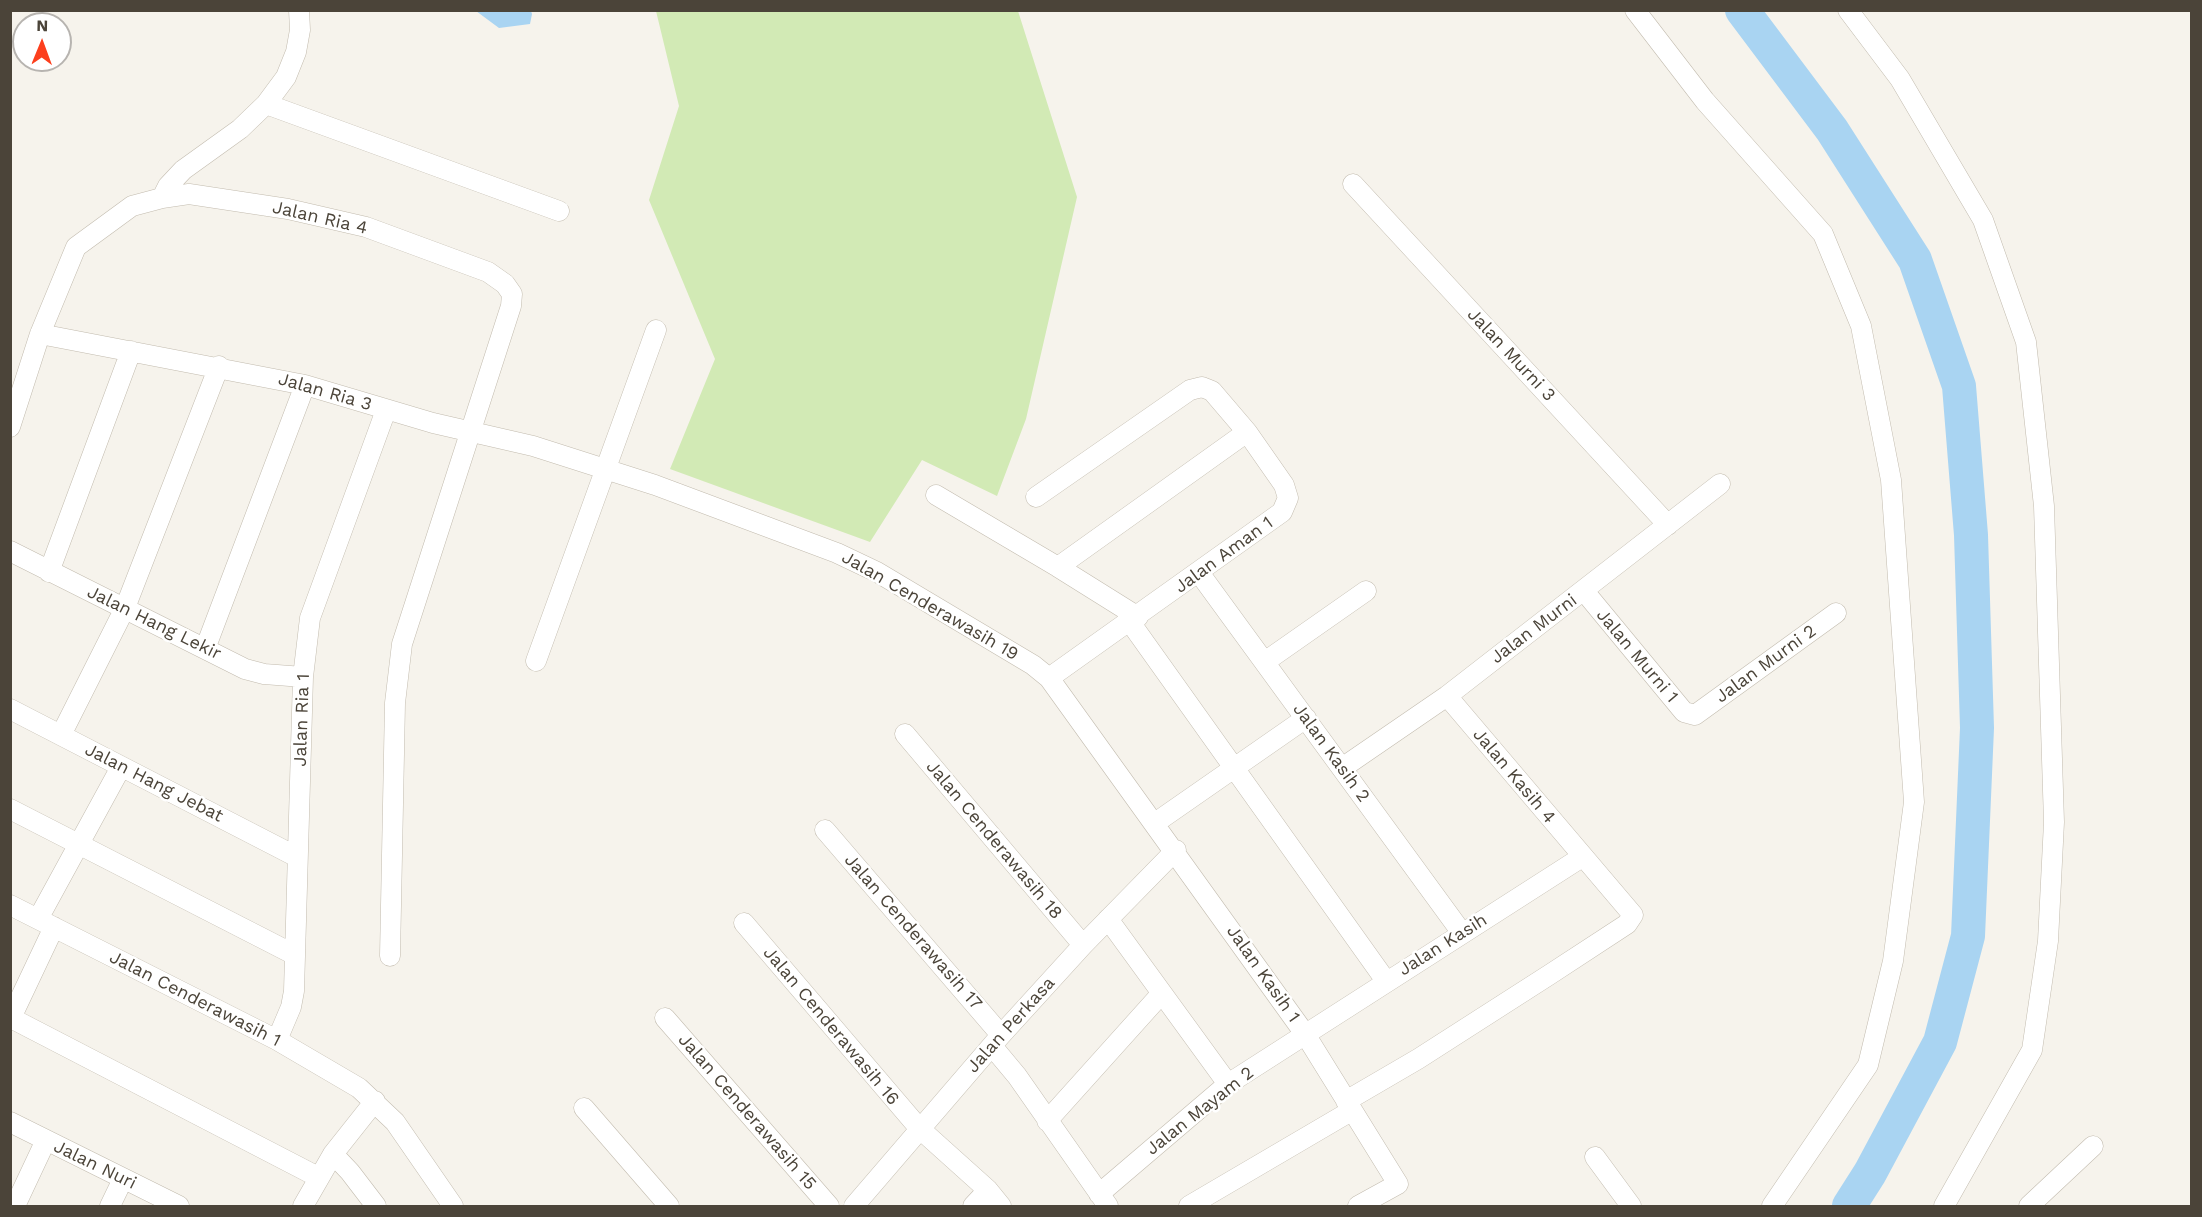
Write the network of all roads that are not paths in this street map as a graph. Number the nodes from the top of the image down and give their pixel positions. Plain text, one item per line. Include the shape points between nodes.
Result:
1 (299, 10) edge
2 (1635, 10) edge
3 (1848, 10) edge
4 (266, 104) junction
5 (1353, 184) dead end
6 (162, 198) junction
7 (559, 211) dead end
8 (656, 330) dead end
9 (40, 334) junction
10 (131, 351) junction
11 (219, 366) junction
12 (305, 385) junction
13 (386, 410) junction
14 (10, 427) edge
15 (470, 432) junction
16 (1246, 432) junction
17 (605, 469) junction
18 (1720, 484) dead end
19 (936, 495) dead end
20 (1036, 497) dead end
21 (1668, 525) junction
22 (10, 551) edge
23 (1058, 567) junction
24 (49, 572) junction
25 (1200, 574) junction
26 (1366, 591) dead end
27 (1584, 591) junction
28 (125, 608) junction
29 (1836, 614) dead end
30 (1134, 619) junction
31 (205, 649) junction
32 (536, 661) dead end
33 (1266, 661) junction
34 (303, 677) junction
35 (1049, 678) junction
36 (1447, 696) junction
37 (10, 709) edge
38 (1695, 715) joint
39 (1306, 718) junction
40 (905, 734) dead end
41 (61, 735) junction
42 (121, 767) junction
43 (1235, 767) junction
44 (1342, 768) junction
45 (10, 809) edge
46 (1155, 823) junction
47 (825, 830) dead end
48 (79, 845) junction
49 (1176, 850) junction
50 (297, 857) junction
51 (1582, 857) junction
52 (10, 905) edge
53 (1108, 919) junction
54 (46, 923) junction
55 (744, 923) dead end
56 (1462, 933) junction
57 (1083, 945) junction
58 (295, 955) junction
59 (390, 956) dead end
60 (1386, 981) junction
61 (1162, 993) junction
62 (665, 1018) dead end
63 (11, 1019) edge
64 (1305, 1034) junction
65 (277, 1040) junction
66 (997, 1040) junction
67 (1228, 1084) junction
68 (375, 1101) junction
69 (1349, 1106) junction
70 (584, 1108) dead end
71 (1047, 1121) junction
72 (10, 1122) edge
73 (919, 1128) junction
74 (46, 1140) junction
75 (2093, 1146) dead end
76 (333, 1154) junction
77 (1595, 1158) dead end
78 (318, 1177) junction
79 (123, 1179) junction
80 (987, 1190) junction
81 (1104, 1200) edge
82 (15, 1206) edge
83 (110, 1206) edge
84 (179, 1206) edge
85 (303, 1206) edge
86 (376, 1206) edge
87 (453, 1206) edge
88 (669, 1206) edge
89 (829, 1206) edge
90 (854, 1206) edge
91 (973, 1206) edge
92 (1001, 1206) edge
93 (1189, 1206) edge
94 (1358, 1206) edge
95 (1631, 1206) edge
96 (1772, 1206) edge
97 (1944, 1206) edge
98 (2029, 1206) edge

1 - 4 street via 296,52 286,77
2 - 96 street via 1705,101 1822,234 1861,326 1891,480 1914,802 1893,961 1868,1065
3 - 97 street via 1900,79 1983,220 2026,342 2044,506 2054,822 2048,941 2032,1050
4 - 6 street via 240,129 183,170
4 - 7 street
5 - 21 street, Jalan Murni 3
6 - 9 street, Jalan Ria 4 via 132,206 76,247
6 - 15 street, Jalan Ria 4 via 189,194 288,209 366,227 488,272 505,284 512,294 511,306
8 - 17 street
9 - 10 street, Jalan Ria 3
9 - 14 street, Jalan Ria 4
10 - 11 street, Jalan Ria 3
10 - 24 street
11 - 12 street, Jalan Ria 3
11 - 28 street
12 - 13 street, Jalan Ria 3
12 - 31 street
13 - 15 street, Jalan Ria 3
13 - 34 street, Jalan Ria 1 via 310,618
15 - 17 street, Jalan Ria 3 via 533,446
15 - 59 street, Jalan Ria 4 via 407,622 398,667
16 - 20 street, Jalan Aman 1 via 1212,391 1202,387 1190,390
16 - 23 street
16 - 25 street, Jalan Aman 1 via 1284,485 1288,498 1282,512
17 - 32 street
17 - 35 street, Jalan Cenderawasih 19 via 837,553 877,572
18 - 21 street, Jalan Murni
19 - 23 street
21 - 27 street, Jalan Murni
22 - 24 street, Jalan Hang Lekir
23 - 30 street
24 - 28 street, Jalan Hang Lekir
25 - 30 street, Jalan Aman 1
25 - 33 street, Jalan Kasih 2
26 - 33 street
27 - 36 street, Jalan Murni
27 - 38 street, Jalan Murni 1 via 1684,712
28 - 31 street, Jalan Hang Lekir
28 - 41 street
29 - 38 street, Jalan Murni 2
30 - 35 street, Jalan Aman 1
30 - 43 street
31 - 34 street, Jalan Hang Lekir via 245,669
33 - 39 street, Jalan Kasih 2
34 - 50 street, Jalan Ria 1
35 - 46 street, Jalan Cenderawasih 19
36 - 44 street, Jalan Murni
36 - 51 street, Jalan Kasih 4
37 - 41 street, Jalan Hang Jebat
39 - 43 street
39 - 44 street, Jalan Kasih 2
40 - 57 street, Jalan Cenderawasih 18
41 - 42 street, Jalan Hang Jebat
42 - 48 street
42 - 50 street, Jalan Hang Jebat
43 - 46 street
43 - 60 street
44 - 56 street, Jalan Kasih 2
45 - 48 street
46 - 49 street, Jalan Cenderawasih 19
47 - 66 street, Jalan Cenderawasih 17
48 - 54 street
48 - 58 street
49 - 53 street, Jalan Perkasa
49 - 64 street, Jalan Kasih 1
50 - 58 street, Jalan Ria 1
51 - 56 street, Jalan Kasih
51 - 69 street, Jalan Kasih 4 via 1633,915 1627,924
52 - 54 street, Jalan Cenderawasih 1
53 - 57 street, Jalan Perkasa
53 - 61 street
54 - 63 street
54 - 65 street, Jalan Cenderawasih 1
55 - 73 street, Jalan Cenderawasih 16
56 - 60 street, Jalan Kasih
57 - 66 street, Jalan Perkasa
58 - 65 street, Jalan Ria 1 via 291,1007
60 - 64 street, Jalan Kasih
61 - 67 street
61 - 71 street
62 - 89 street, Jalan Cenderawasih 15
63 - 78 street
64 - 67 street, Jalan Mayam 2
64 - 69 street, Jalan Kasih 1
65 - 68 street, Jalan Cenderawasih 1 via 336,1072
66 - 71 street, Jalan Cenderawasih 17
66 - 73 street, Jalan Perkasa
67 - 81 street, Jalan Mayam 2
68 - 76 street
68 - 87 street, Jalan Cenderawasih 1 via 395,1122
69 - 93 street
69 - 94 street, Jalan Kasih 1 via 1398,1184
70 - 88 street
71 - 81 street, Jalan Cenderawasih 17
72 - 74 street, Jalan Nuri
73 - 80 street, Jalan Cenderawasih 16
73 - 90 street, Jalan Perkasa
74 - 79 street, Jalan Nuri
74 - 82 street
75 - 98 street
76 - 78 street
76 - 86 street
77 - 95 street
78 - 85 street
79 - 83 street
79 - 84 street, Jalan Nuri
80 - 91 street
80 - 92 street, Jalan Cenderawasih 16

